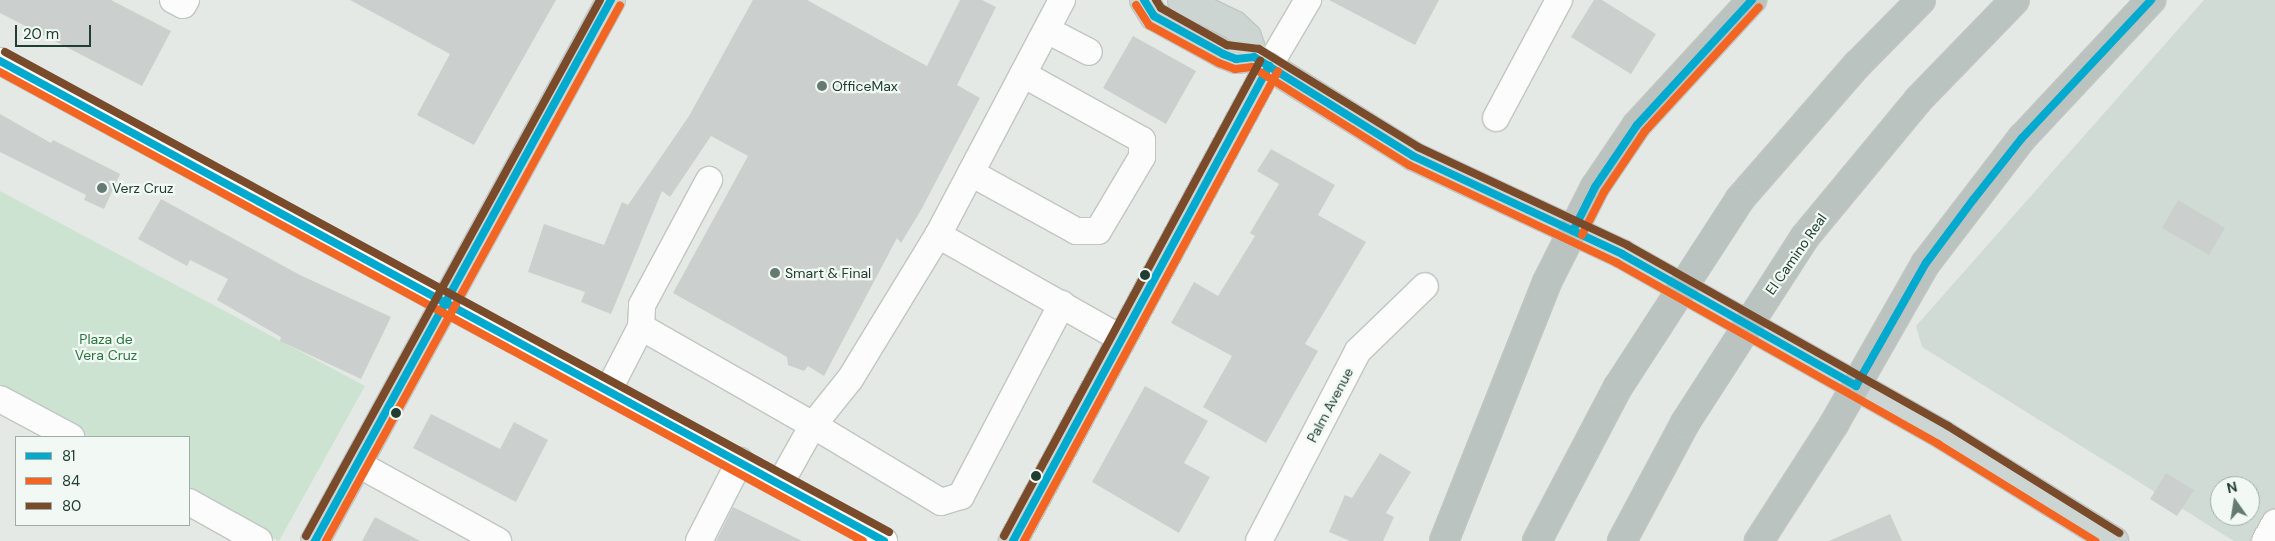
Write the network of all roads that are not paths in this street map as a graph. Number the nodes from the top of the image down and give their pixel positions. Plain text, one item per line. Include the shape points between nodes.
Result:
1 (173, 0) edge
2 (186, 0) edge
3 (611, 0) edge
4 (1062, 0) edge
5 (1144, 0) edge
6 (1182, 0) edge
7 (1308, 0) edge
8 (1559, 0) edge
9 (1752, 0) edge
10 (1922, 0) edge
11 (2014, 0) edge
12 (2151, 0) edge
13 (1047, 30) junction
14 (1089, 52) dead end
15 (0, 61) edge
16 (1262, 62) junction
17 (1023, 74) junction
18 (1496, 118) dead end
19 (970, 174) junction
20 (710, 180) dead end
21 (1573, 231) junction
22 (938, 235) junction
23 (1425, 286) dead end
24 (443, 302) junction
25 (1062, 304) junction
26 (641, 327) junction
27 (1120, 338) junction
28 (1856, 386) junction
29 (608, 389) junction
30 (0, 398) edge
31 (813, 425) junction
32 (68, 436) edge
33 (740, 461) junction
34 (358, 464) junction
35 (781, 482) junction
36 (190, 503) edge
37 (2275, 523) edge
38 (259, 541) edge
39 (315, 541) edge
40 (498, 541) edge
41 (699, 541) edge
42 (884, 541) edge
43 (1013, 541) edge
44 (1259, 541) edge
45 (1444, 541) edge
46 (1537, 541) edge
47 (1622, 541) edge
48 (1759, 541) edge
49 (2114, 541) edge
50 (2265, 541) edge

1 - 2 street via 184,5
3 - 24 main road
4 - 13 street
5 - 16 main road via 1154,16 1223,54
6 - 16 main road via 1234,25 1247,37
7 - 16 street
8 - 18 street
9 - 21 highway via 1637,126 1595,187
10 - 46 highway, bridge via 1858,65 1740,199 1618,387
11 - 47 highway, El Camino Real, bridge via 1918,100 1804,238 1685,423
12 - 28 highway via 2022,138 1973,200 1926,263
13 - 14 street
13 - 17 street
15 - 24 street
16 - 21 main road via 1413,156
16 - 27 main road
17 - 19 street
17 - 19 street via 1142,140 1142,157 1098,231 1076,231
19 - 22 street
20 - 26 street via 642,305
21 - 28 main road
21 - 45 highway via 1525,333
22 - 25 street
22 - 31 street via 850,379
23 - 44 street, Palm Avenue via 1358,351
24 - 29 street
24 - 34 main road
25 - 27 street
25 - 31 street via 961,496 942,502
26 - 29 street
26 - 31 street
27 - 43 main road
28 - 48 highway
28 - 49 main road via 2014,476
29 - 33 street
30 - 32 street
31 - 35 street
33 - 35 street
33 - 41 street
34 - 39 main road
34 - 40 street
35 - 42 street
36 - 38 street
37 - 50 street

